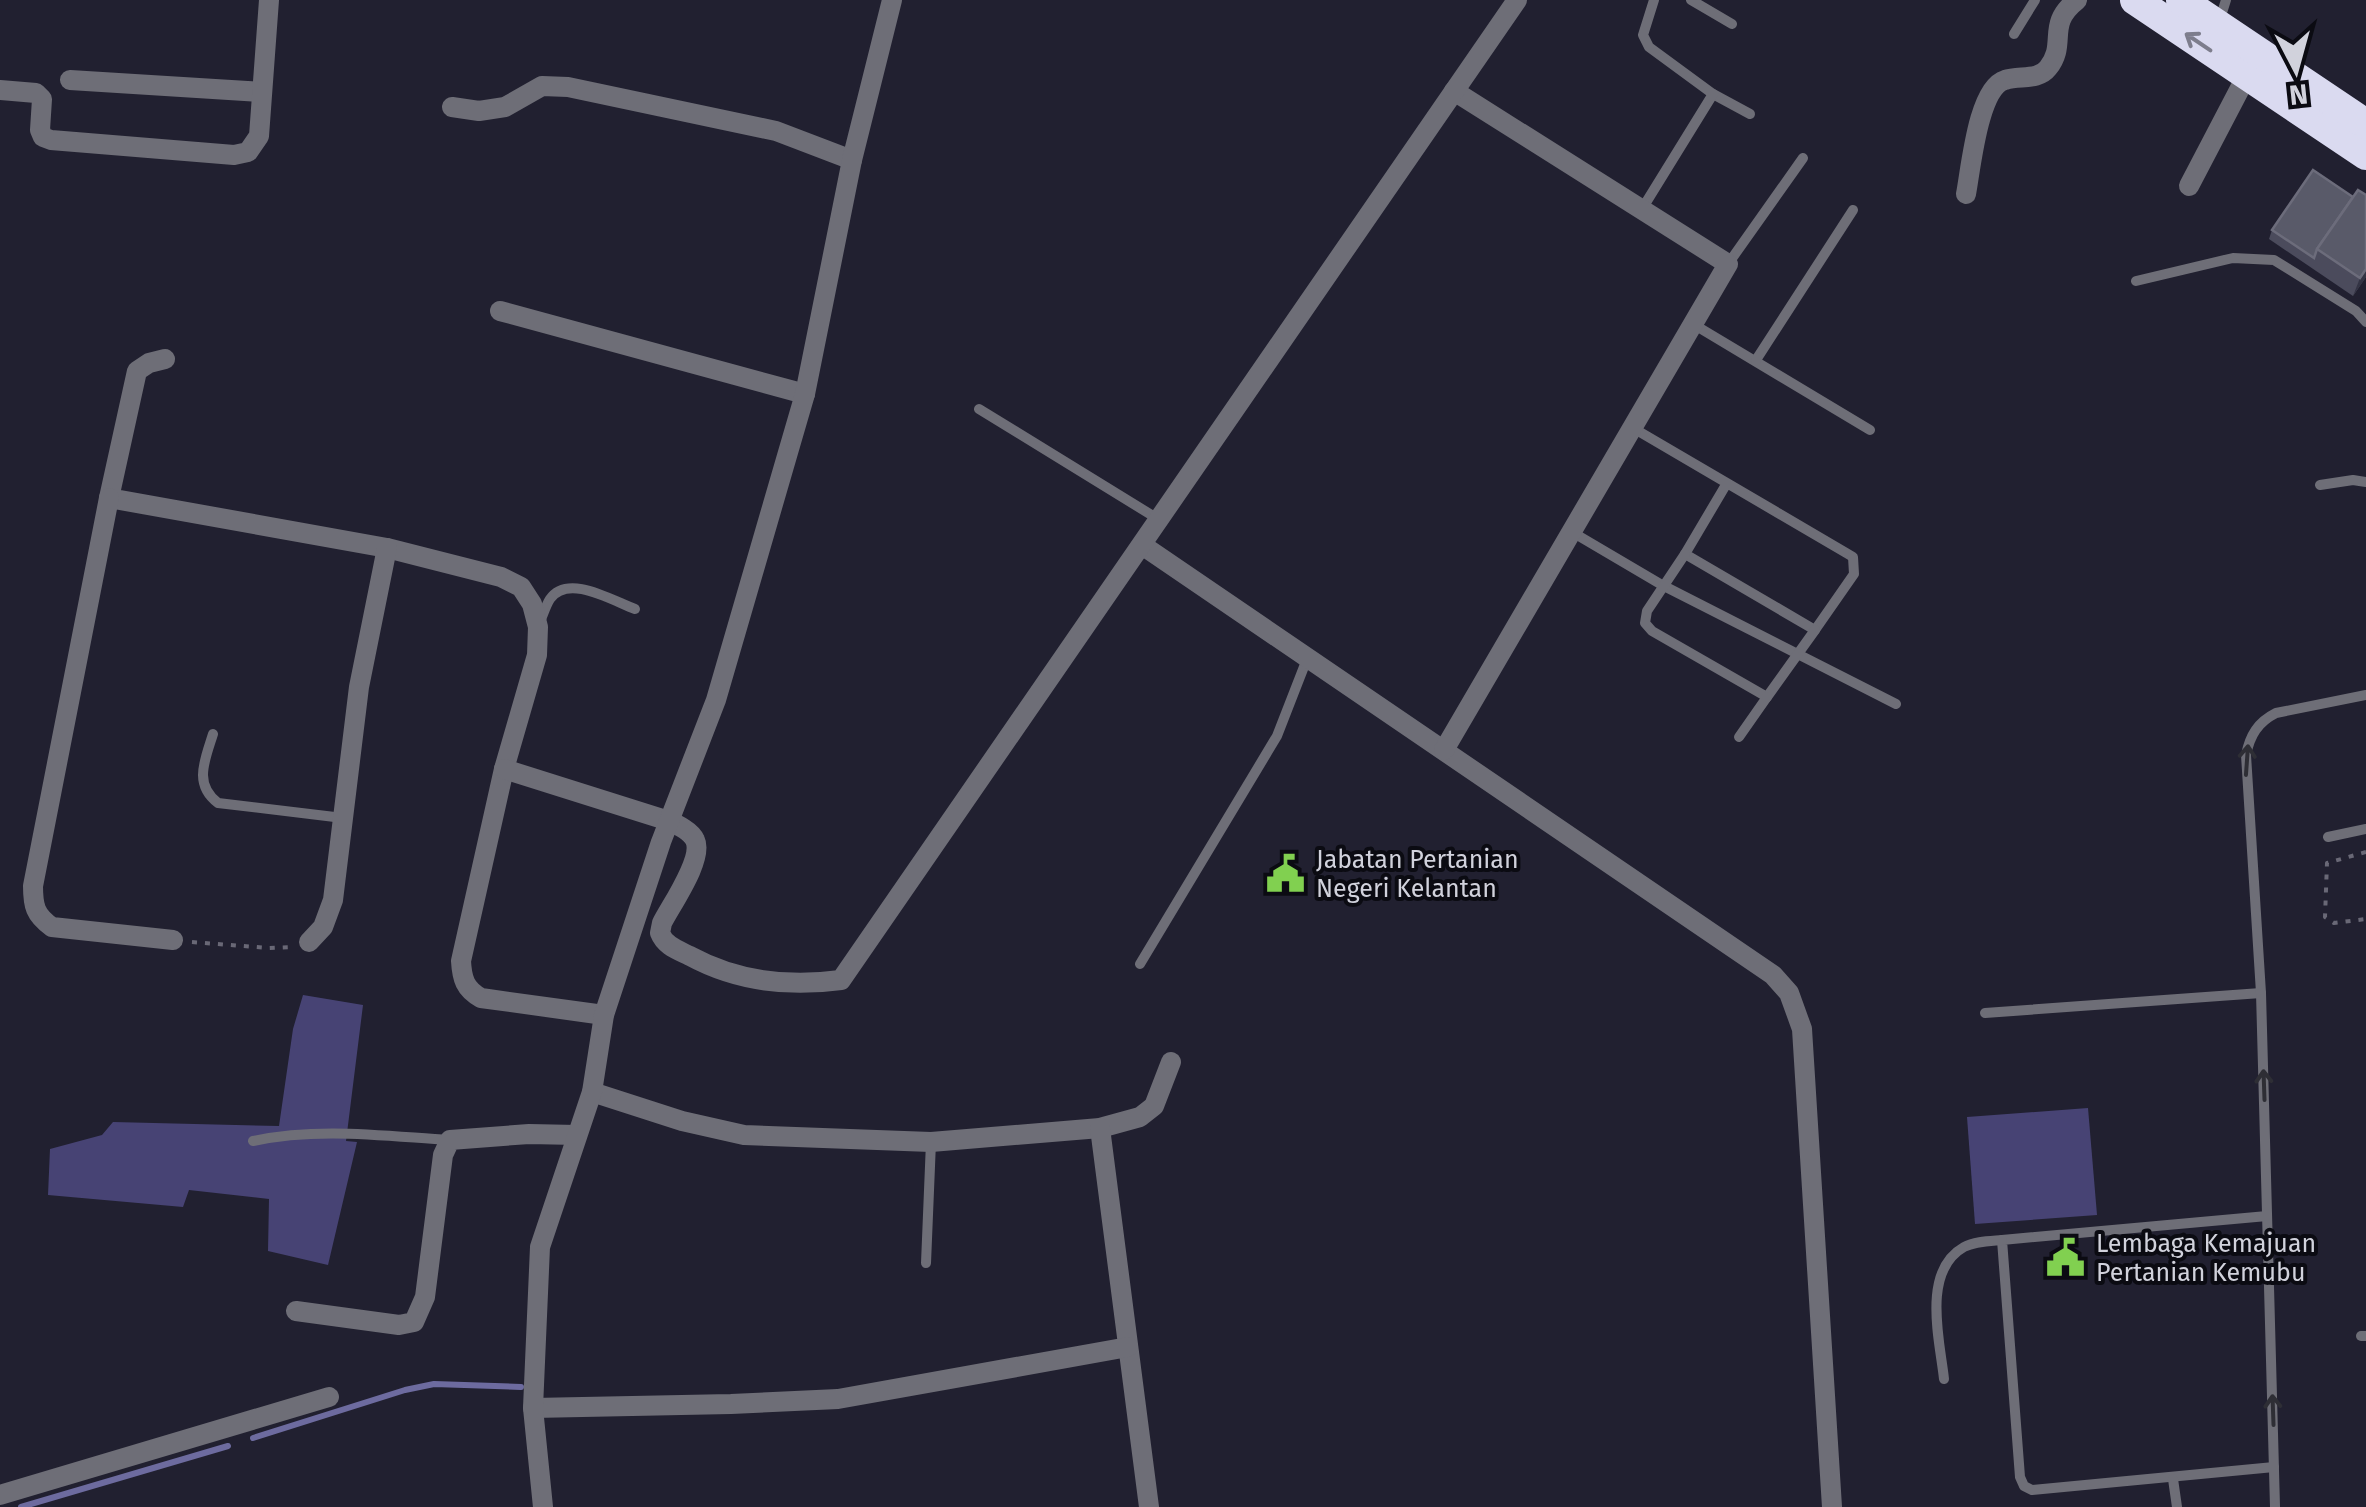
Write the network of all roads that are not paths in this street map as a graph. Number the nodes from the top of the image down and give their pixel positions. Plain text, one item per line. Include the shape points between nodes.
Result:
1 (270, 0) edge
2 (892, 0) edge
3 (1517, 0) edge
4 (1654, 0) edge
5 (1691, 0) edge
6 (2035, 0) edge
7 (2077, 0) edge
8 (2135, 0) edge
9 (2181, 0) edge
10 (2222, 12) edge
11 (1732, 24) dead end
12 (2014, 34) dead end
13 (2246, 75) junction
14 (70, 80) dead end
15 (0, 90) edge
16 (1454, 91) junction
17 (262, 92) junction
18 (1713, 94) junction
19 (452, 107) dead end
20 (1750, 114) dead end
21 (2366, 124) edge
22 (2366, 155) edge
23 (1802, 158) dead end
24 (852, 160) junction
25 (2189, 186) dead end
26 (1966, 194) dead end
27 (1642, 209) junction
28 (1853, 210) dead end
29 (1728, 264) junction
30 (2136, 282) dead end
31 (2366, 298) edge
32 (500, 310) dead end
33 (2356, 312) junction
34 (2366, 322) edge
35 (1693, 324) junction
36 (165, 359) dead end
37 (1756, 360) junction
38 (805, 394) junction
39 (979, 409) dead end
40 (1632, 428) junction
41 (1870, 430) dead end
42 (2366, 482) edge
43 (1726, 483) junction
44 (2320, 484) dead end
45 (109, 498) junction
46 (1159, 520) junction
47 (1572, 532) junction
48 (1142, 544) junction
49 (386, 548) junction
50 (1685, 554) junction
51 (1662, 585) junction
52 (635, 609) dead end
53 (538, 627) junction
54 (1815, 630) junction
55 (1799, 655) junction
56 (1308, 658) junction
57 (2366, 695) edge
58 (1767, 698) junction
59 (1896, 704) dead end
60 (213, 734) dead end
61 (1739, 737) dead end
62 (1444, 750) junction
63 (504, 769) junction
64 (343, 818) junction
65 (670, 821) junction
66 (2366, 829) edge
67 (2328, 837) dead end
68 (173, 940) road end
69 (309, 942) road end
70 (1140, 964) dead end
71 (2261, 993) junction
72 (1986, 1013) dead end
73 (604, 1015) junction
74 (1171, 1062) dead end
75 (592, 1092) junction
76 (1100, 1128) junction
77 (577, 1135) junction
78 (450, 1140) junction
79 (253, 1141) dead end
80 (931, 1142) junction
81 (2267, 1216) junction
82 (2002, 1240) junction
83 (926, 1263) dead end
84 (296, 1311) dead end
85 (1128, 1347) junction
86 (1944, 1379) dead end
87 (329, 1397) dead end
88 (532, 1408) junction
89 (2274, 1467) junction
90 (2173, 1479) junction
91 (0, 1495) edge
92 (543, 1507) edge
93 (1148, 1507) edge
94 (1832, 1507) edge
95 (2177, 1507) edge
96 (2275, 1507) edge

1 - 17 street
2 - 24 street
3 - 16 street
4 - 18 lane via 1643,35 1649,46
5 - 11 lane
6 - 12 lane
7 - 26 street via 2056,29 2057,52 2046,71 2000,81 1989,92
13 -> 8 highway
9 - 10 highway
10 - 21 highway
13 - 22 highway
13 - 25 street
14 - 17 street
15 - 17 street via 42,98 40,130 51,140 234,155 255,145
16 - 27 street
16 - 46 street
18 - 20 lane
18 - 27 lane
19 - 24 street via 505,107 542,86 568,87 776,131
23 - 29 lane
24 - 38 street
27 - 29 street
28 - 37 lane
29 - 35 street
30 - 33 lane via 2233,258 2274,260
31 - 33 lane
32 - 38 street
33 - 34 lane
35 - 37 lane
35 - 40 street
36 - 45 street via 137,371
37 - 41 lane
38 - 65 street via 716,700
39 - 46 lane
40 - 43 lane
40 - 47 street
42 - 44 lane
43 - 50 lane
43 - 54 lane via 1853,558 1854,574
45 - 49 street
45 - 68 street via 33,903 52,927
46 - 48 street
47 - 51 lane
47 - 62 street
48 - 56 street
48 - 65 street via 841,980 739,978 663,940 662,923 697,852 693,835
49 - 53 street via 502,576 522,587
49 - 64 street
50 - 51 lane
50 - 54 lane
51 - 55 lane
51 - 58 lane via 1647,611 1648,628
52 - 53 lane via 560,590
53 - 63 street via 537,655
54 - 55 lane
55 - 58 lane
55 - 59 lane
56 - 62 street
56 - 70 lane via 1276,736
71 -> 57 lane via 2248,742 2276,713
58 - 61 lane
60 - 64 lane via 202,782 218,803
62 - 94 street via 1773,974 1789,993 1802,1029
63 - 65 street
63 - 73 street via 461,961 468,991
64 - 69 street via 332,900
65 - 73 street
66 - 67 lane
71 - 72 lane
81 -> 71 lane
73 - 75 street
74 - 76 street via 1147,1113
75 - 77 street
75 - 80 street via 744,1136
76 - 80 street
76 - 85 street
77 - 78 street
77 - 88 street via 540,1247
78 - 79 lane via 346,1133
78 - 84 street via 425,1298 414,1322
80 - 83 lane
81 - 82 lane
89 -> 81 lane
82 - 86 lane via 1963,1247 1946,1264 1937,1314
82 - 90 lane via 2024,1486
85 - 88 street via 838,1399
85 - 93 street
87 - 91 street
88 - 92 street
89 - 90 lane
89 - 96 lane
90 - 95 lane

